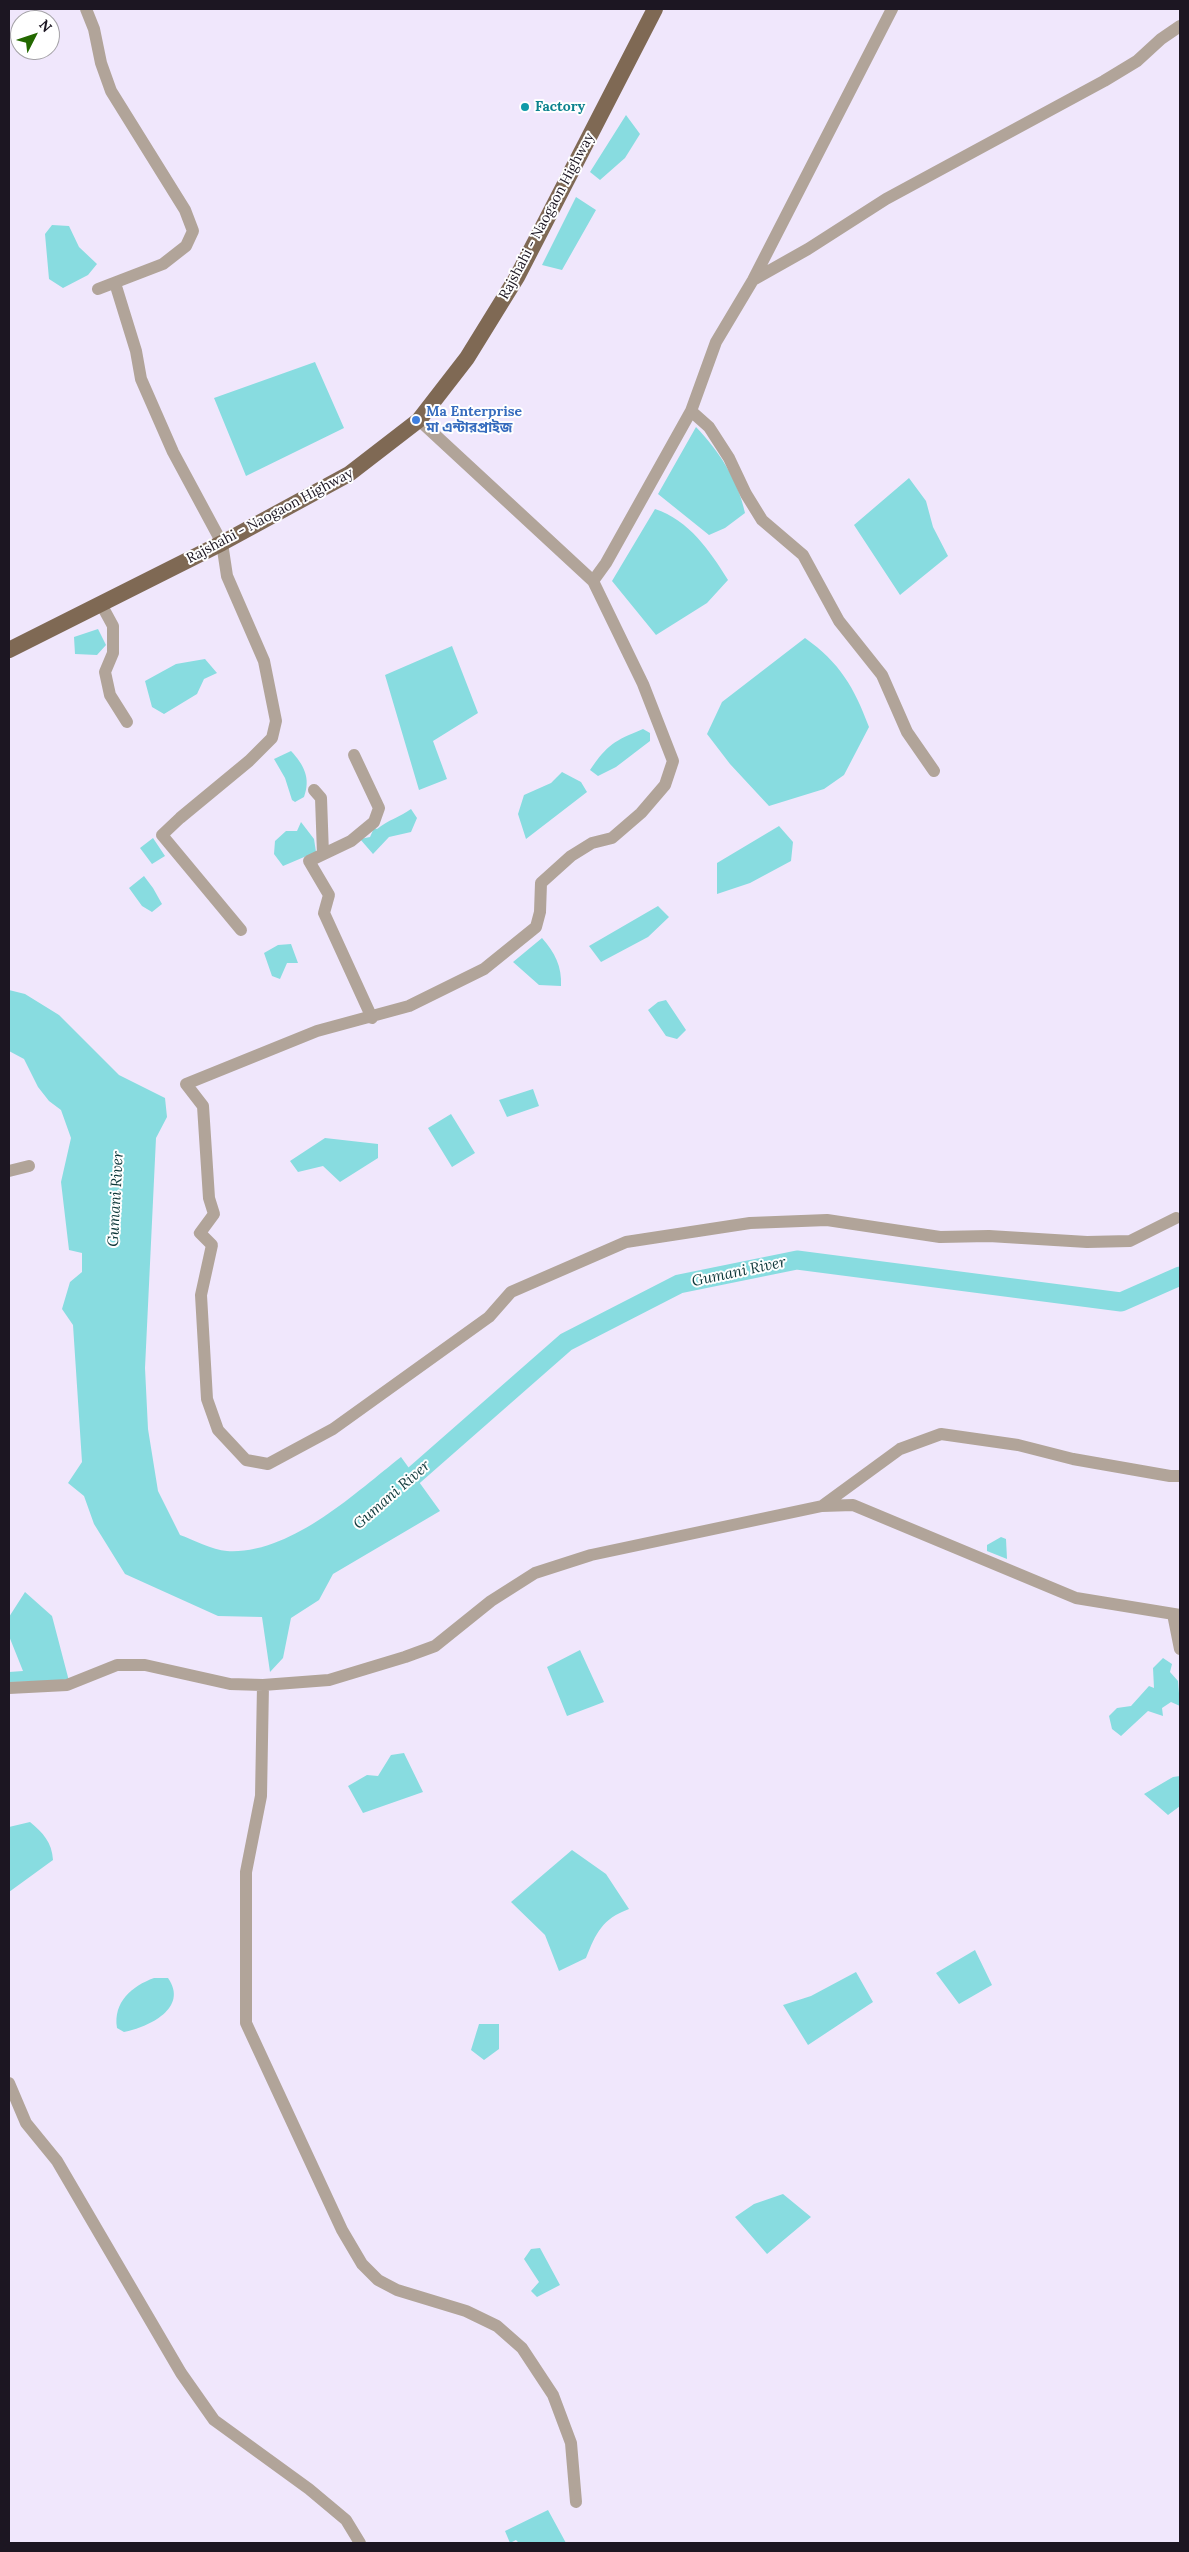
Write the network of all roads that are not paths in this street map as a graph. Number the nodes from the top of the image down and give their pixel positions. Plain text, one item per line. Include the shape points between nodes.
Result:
1 (86, 9) edge
2 (655, 9) edge
3 (892, 9) edge
4 (1180, 26) edge
5 (754, 280) junction
6 (115, 283) junction
7 (98, 289) dead end
8 (691, 411) junction
9 (419, 420) junction
10 (222, 543) junction
11 (593, 581) junction
12 (101, 604) junction
13 (9, 650) edge
14 (127, 722) dead end
15 (354, 755) dead end
16 (934, 771) dead end
17 (314, 790) dead end
18 (323, 854) junction
19 (241, 930) dead end
20 (372, 1018) junction
21 (29, 1166) dead end
22 (9, 1171) edge
23 (1176, 1218) dead end
24 (1180, 1476) edge
25 (822, 1506) junction
26 (1176, 1614) edge
27 (1180, 1649) edge
28 (263, 1685) junction
29 (9, 1688) edge
30 (9, 2083) edge
31 (576, 2502) dead end
32 (360, 2543) edge

1 - 6 street via 112,91 180,202 193,231 186,246 163,264
2 - 9 main road, Rajshahi - Naogaon Highway via 517,277 467,358
3 - 5 street
4 - 5 street via 1136,61 1104,81 886,199 808,250
5 - 8 street via 716,342
6 - 7 street
6 - 10 street via 136,350 141,379 173,452
8 - 11 street
8 - 16 street via 709,427 762,520 803,555 839,621 882,675 907,732
9 - 10 main road, Rajshahi - Naogaon Highway via 350,474
9 - 11 street
10 - 12 main road, Rajshahi - Naogaon Highway
10 - 19 street via 227,576 264,660 276,721 272,738 162,836
11 - 20 street via 666,738 674,761 665,785 641,813 612,838 592,843 571,856 541,883 536,927 484,969 409,1006
12 - 13 main road, Rajshahi - Naogaon Highway
12 - 14 street via 113,626 113,653 105,672 110,695
15 - 18 street via 379,808 374,822 351,841
17 - 18 street via 321,798
18 - 20 street via 309,861 329,895 324,913
20 - 23 street via 317,1032 186,1084 204,1106 209,1198 214,1214 200,1233 212,1245 201,1295 206,1399 218,1430 246,1460 268,1464 333,1429 489,1317 511,1292 626,1242 750,1223 827,1220 940,1236 1130,1241
21 - 22 street
24 - 25 street via 941,1434 900,1449
25 - 26 street via 853,1505 1076,1598
25 - 28 street via 591,1556 534,1573 491,1601 435,1646 329,1680
26 - 27 street
28 - 29 street via 230,1684 145,1665 117,1665 67,1685
28 - 31 street via 261,1796 246,1872 246,2023 342,2230 362,2264 378,2280 397,2290 466,2311 498,2326 522,2348 553,2395 571,2443
30 - 32 street via 26,2123 57,2161 180,2373 214,2420 317,2495 346,2520

